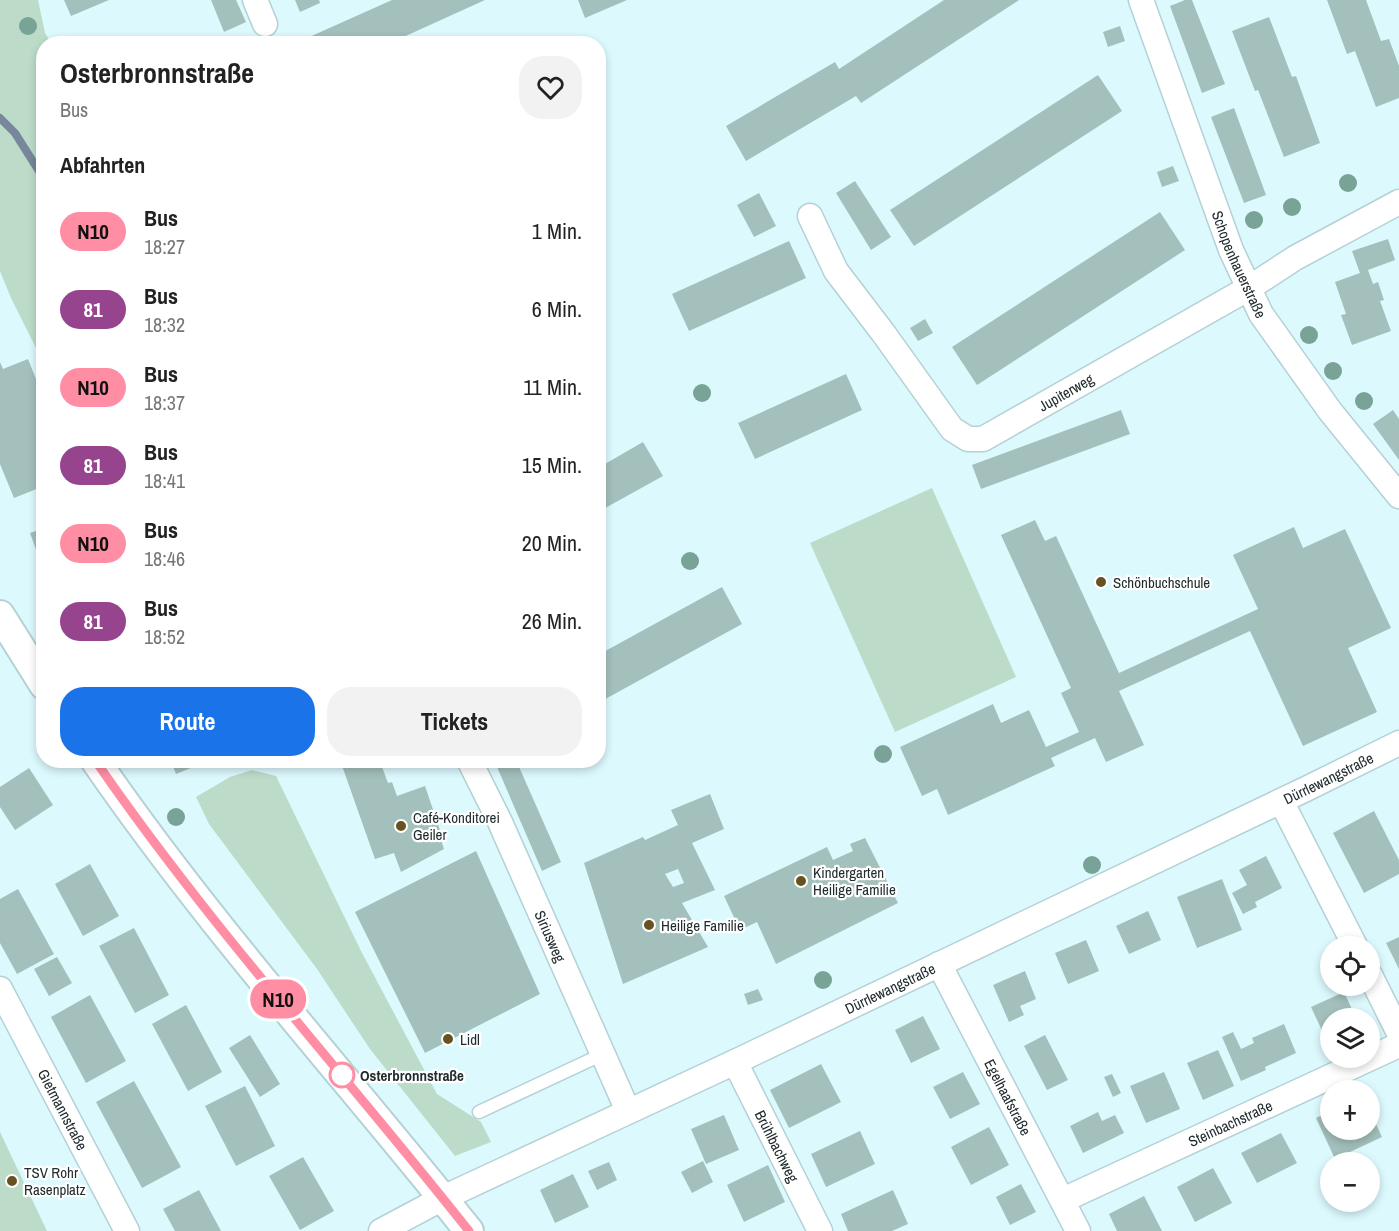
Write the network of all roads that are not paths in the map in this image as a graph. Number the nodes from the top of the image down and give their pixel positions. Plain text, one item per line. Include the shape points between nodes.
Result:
1 (255, 0) edge
2 (1141, 0) edge
3 (266, 24) dead end
4 (1399, 202) edge
5 (810, 216) dead end
6 (1249, 288) junction
7 (1399, 496) edge
8 (0, 615) edge
9 (36, 672) edge
10 (1399, 743) edge
11 (101, 768) edge
12 (473, 768) edge
13 (1281, 801) junction
14 (1350, 936) edge
15 (939, 964) junction
16 (0, 989) edge
17 (1380, 995) edge
18 (1399, 1033) edge
19 (1399, 1045) edge
20 (603, 1054) junction
21 (735, 1062) junction
22 (628, 1111) junction
23 (479, 1112) dead end
24 (443, 1198) junction
25 (1063, 1200) junction
26 (127, 1231) edge
27 (381, 1231) edge
28 (469, 1231) edge
29 (820, 1231) edge
30 (1078, 1231) edge

1 - 3 street
2 - 6 street, Schopenhauerstraße via 1231,250
4 - 6 street, Jupiterweg via 1295,258
5 - 6 street, Jupiterweg via 836,271 952,429 968,439 983,439
6 - 7 street, Schopenhauerstraße via 1260,314
8 - 9 street
10 - 13 street, Dürrlewangstraße
11 - 24 street via 236,949
12 - 20 street, Siriusweg
13 - 14 street
13 - 15 street, Dürrlewangstraße
15 - 21 street, Dürrlewangstraße
15 - 25 street, Egelhaafstraße
16 - 26 street, Gietmannstraße
17 - 18 street
19 - 25 street, Steinbachstraße
20 - 22 street, Siriusweg
20 - 23 lane
21 - 22 street, Dürrlewangstraße
21 - 29 street, Brühlbachweg
22 - 24 street, Dürrlewangstraße
24 - 27 street, Dürrlewangstraße
24 - 28 street
25 - 30 street, Egelhaafstraße

